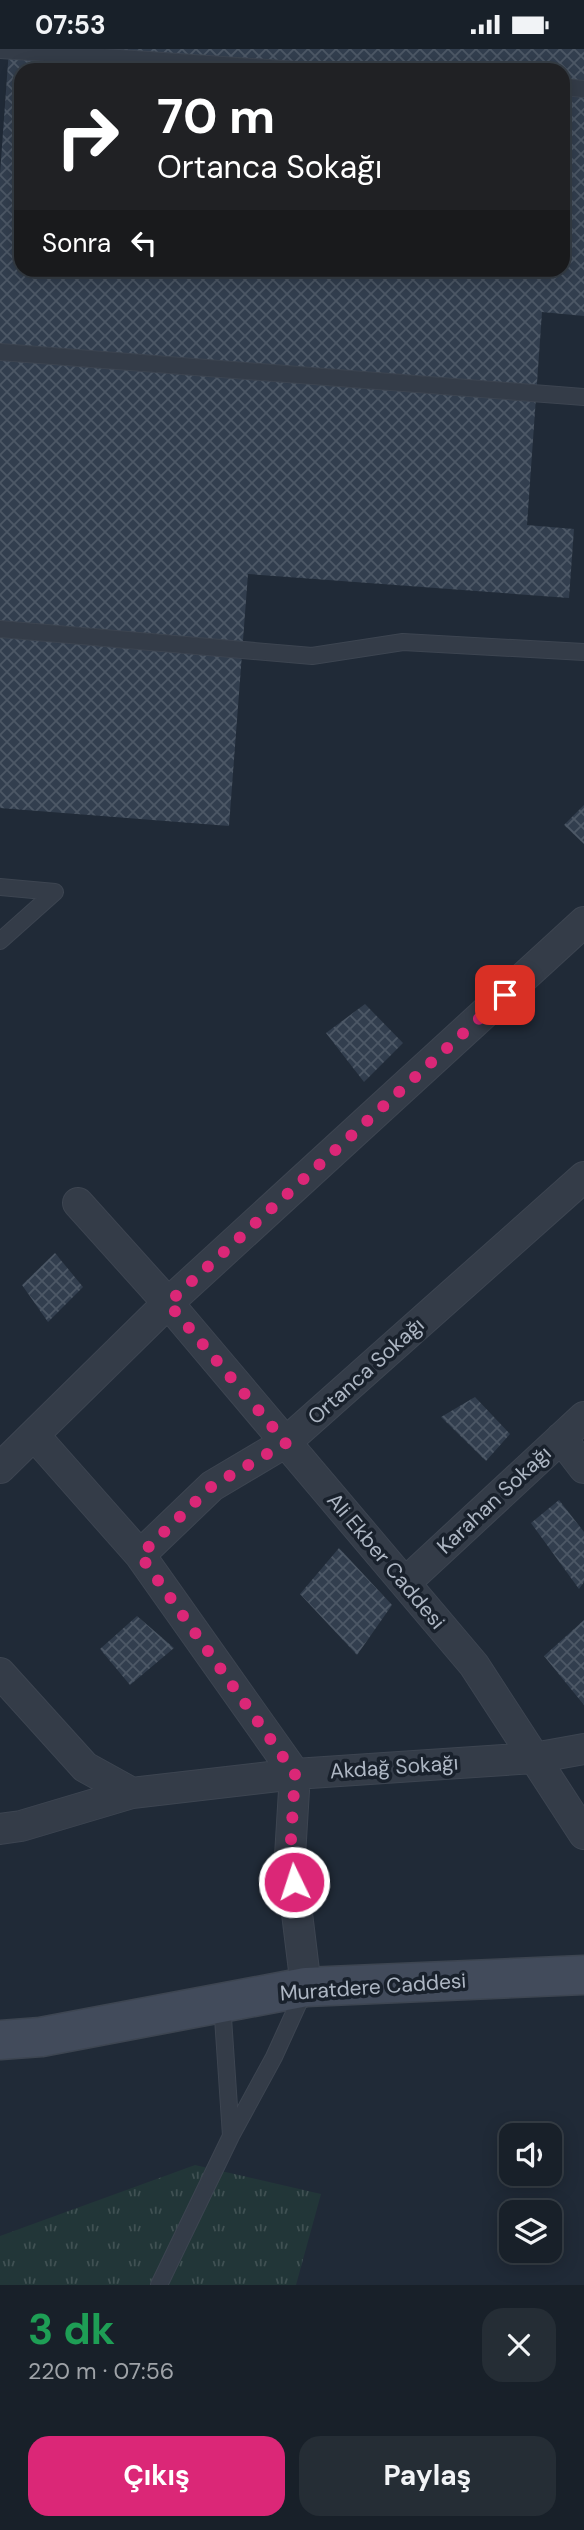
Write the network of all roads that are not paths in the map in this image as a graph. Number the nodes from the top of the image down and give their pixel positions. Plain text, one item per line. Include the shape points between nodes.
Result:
1 (0, 50) edge
2 (194, 63) edge
3 (0, 352) edge
4 (584, 397) edge
5 (0, 629) edge
6 (584, 652) edge
7 (0, 887) edge
8 (584, 922) edge
9 (0, 941) edge
10 (584, 1177) edge
11 (78, 1203) dead end
12 (168, 1303) junction
13 (584, 1417) edge
14 (34, 1435) junction
15 (561, 1438) junction
16 (286, 1443) junction
17 (0, 1468) edge
18 (584, 1468) edge
19 (140, 1555) junction
20 (405, 1583) junction
21 (0, 1673) edge
22 (584, 1749) edge
23 (534, 1758) junction
24 (295, 1774) junction
25 (132, 1793) junction
26 (0, 1829) edge
27 (584, 1834) edge
28 (584, 1975) edge
29 (306, 1987) junction
30 (222, 2003) junction
31 (41, 2037) junction
32 (0, 2040) edge
33 (0, 2057) edge
34 (231, 2136) junction
35 (159, 2285) edge

1 - 2 lane
3 - 4 lane
5 - 6 lane via 312,656 403,642
7 - 9 lane via 55,892
8 - 12 street
10 - 16 street, Ortanca Sokağı
11 - 12 street, Ali Ekber Caddesi
12 - 14 street
12 - 16 street, Ali Ekber Caddesi
13 - 15 street, Karahan Sokağı
14 - 17 street
14 - 19 street
15 - 18 street
15 - 20 street, Karahan Sokağı
16 - 19 street, Ortanca Sokağı via 212,1486
16 - 20 street, Ali Ekber Caddesi
19 - 24 street
20 - 23 street, Ali Ekber Caddesi via 474,1665
21 - 25 street via 85,1767
22 - 23 street, Akdağ Sokağı
23 - 24 street, Akdağ Sokağı
23 - 27 street, Ali Ekber Caddesi
24 - 25 street, Akdağ Sokağı
24 - 29 street via 290,1856
25 - 26 street, Akdağ Sokağı
28 - 29 main road, Muratdere Caddesi
29 - 30 main road, Muratdere Caddesi
29 - 34 lane
30 - 31 main road, Muratdere Caddesi
30 - 34 lane
31 - 32 main road, Muratdere Caddesi
31 - 33 main road, Muratdere Caddesi
34 - 35 lane

